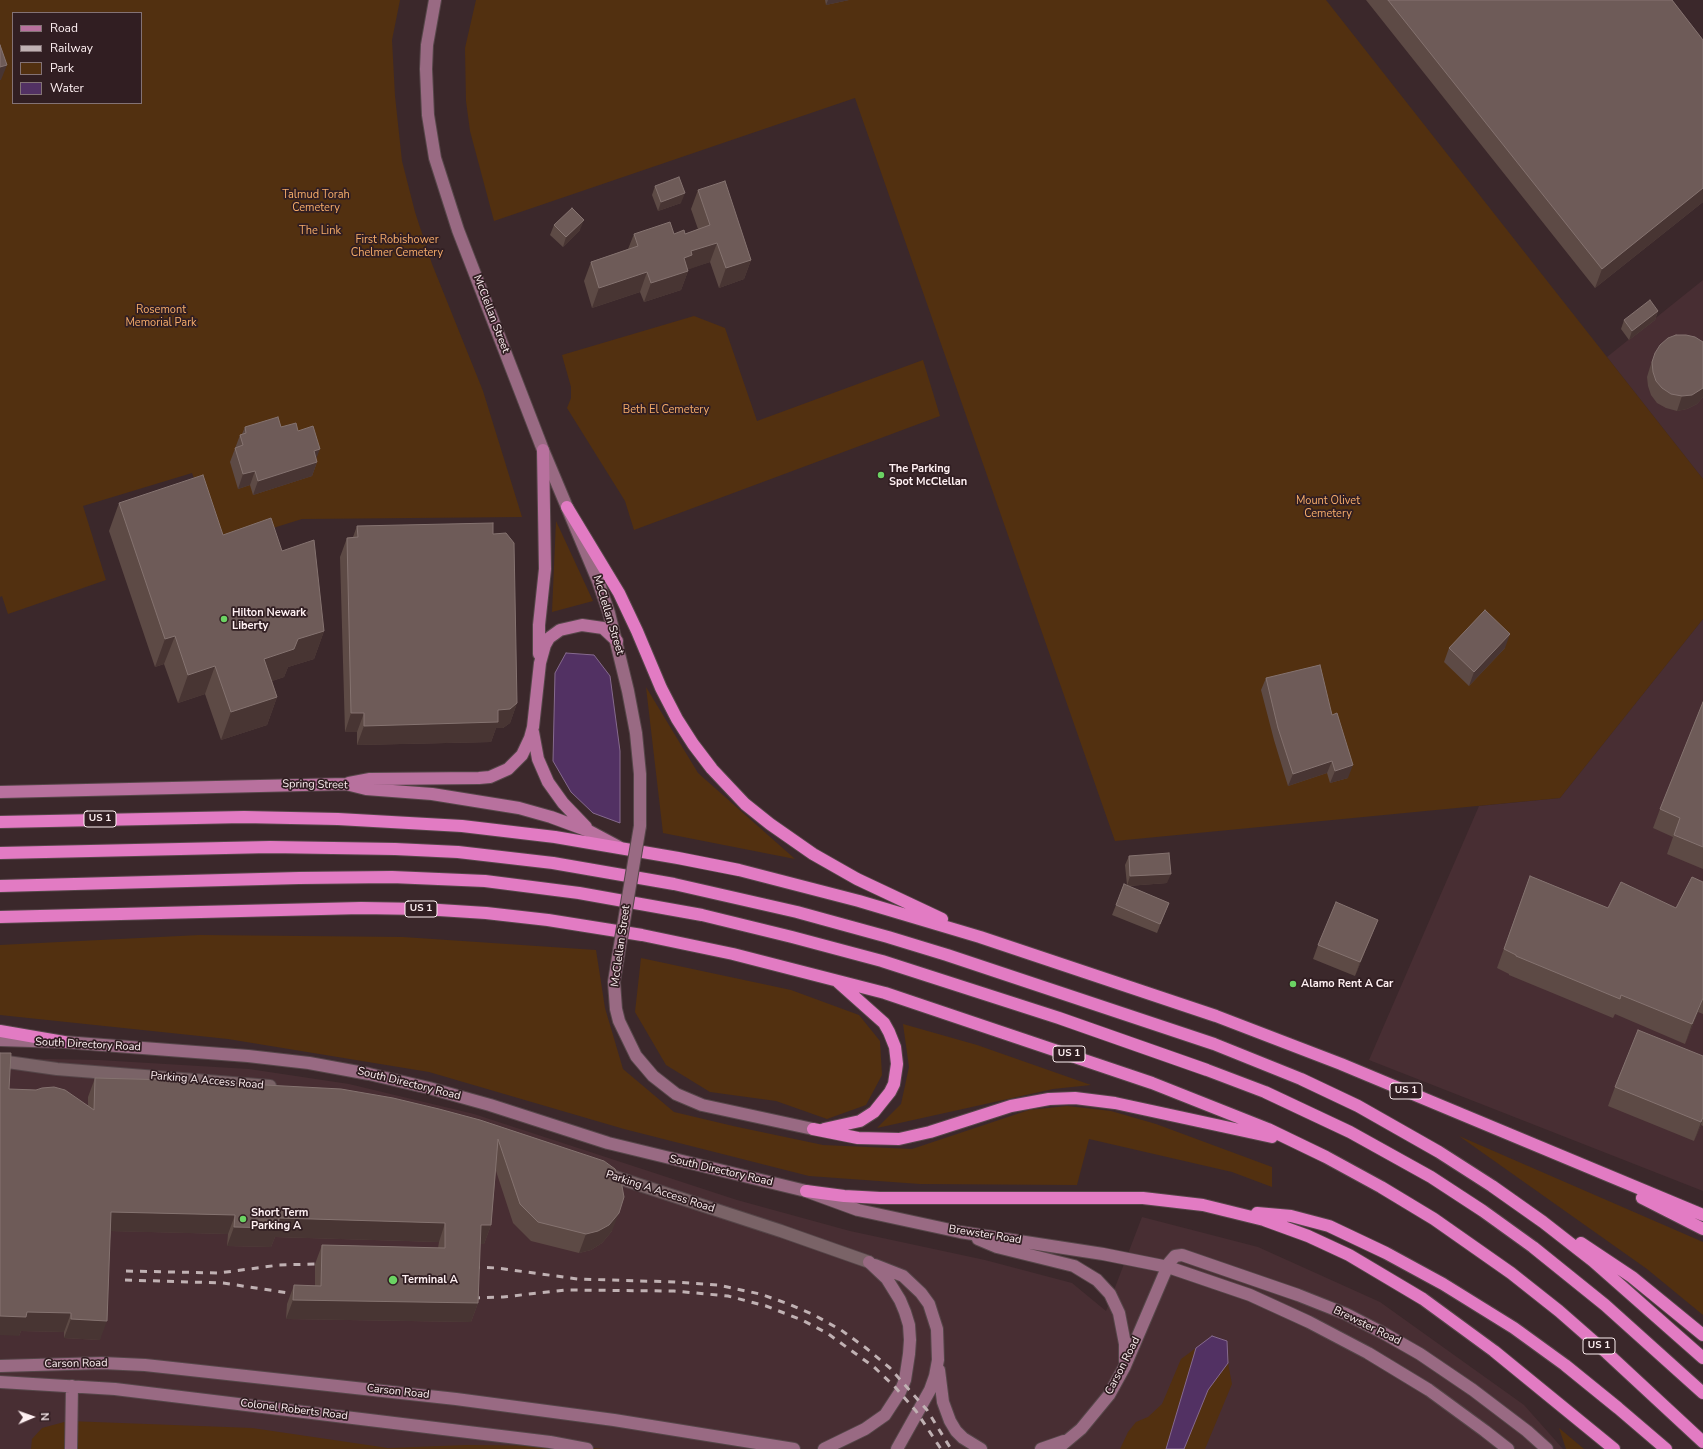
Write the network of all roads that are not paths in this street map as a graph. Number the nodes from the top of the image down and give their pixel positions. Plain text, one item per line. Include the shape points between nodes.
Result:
1 (435, 0) edge
2 (543, 450) junction
3 (567, 507) junction
4 (617, 641) junction
5 (538, 675) junction
6 (533, 726) junction
7 (346, 784) junction
8 (0, 792) edge
9 (0, 822) edge
10 (590, 831) junction
11 (621, 848) junction
12 (0, 853) edge
13 (0, 886) edge
14 (0, 917) edge
15 (980, 937) junction
16 (835, 980) junction
17 (0, 1031) edge
18 (0, 1040) edge
19 (64, 1042) junction
20 (0, 1061) edge
21 (280, 1087) edge
22 (813, 1129) junction
23 (1297, 1142) junction
24 (1563, 1157) junction
25 (598, 1172) edge
26 (806, 1190) junction
27 (1518, 1204) junction
28 (1238, 1213) junction
29 (1703, 1215) edge
30 (1703, 1229) edge
31 (960, 1232) junction
32 (869, 1262) junction
33 (1168, 1267) junction
34 (1703, 1335) edge
35 (1703, 1358) edge
36 (938, 1360) junction
37 (0, 1366) edge
38 (1125, 1366) junction
39 (0, 1382) edge
40 (72, 1386) junction
41 (1703, 1393) edge
42 (1069, 1439) junction
43 (1703, 1442) edge
44 (71, 1449) edge
45 (587, 1449) edge
46 (794, 1449) edge
47 (824, 1449) edge
48 (897, 1449) edge
49 (980, 1449) edge
50 (1041, 1449) edge
51 (1057, 1449) edge
52 (1508, 1449) edge
53 (1547, 1449) edge
54 (1614, 1449) edge
55 (1666, 1449) edge

1 - 2 street, McClellan Street via 427,45 426,69 428,115 435,158 458,230
2 - 3 street, McClellan Street
2 - 5 main road via 546,561 539,625
3 - 4 street, McClellan Street via 598,581
3 - 15 highway via 619,594 661,688 685,733 702,757 735,794 783,834 843,872
4 - 5 main road via 608,632 596,626 582,625 560,630 545,645
4 - 22 street, McClellan Street, bridge via 632,713 640,774 640,826 614,982 619,1021 636,1056 658,1081 676,1094 702,1105
5 - 6 main road
6 - 7 main road via 522,754 508,769 495,775 480,778 370,779
6 - 10 main road via 538,759 548,782 563,803
7 - 8 main road, Spring Street
7 - 10 main road, Spring Street via 366,789 432,794 503,805 551,817
9 - 11 highway, US 1 via 244,816 338,819 493,829
10 - 11 main road, Spring Street
11 - 15 highway, US 1 via 686,859 798,884
12 - 27 highway via 270,846 427,850 498,856 576,867 736,897 917,945 1155,1023 1243,1055 1301,1079 1385,1121 1452,1160
13 - 41 highway via 298,878 485,881 548,888 670,909 762,929 882,961 1192,1064 1265,1092 1350,1132 1438,1181 1483,1210 1605,1305
14 - 16 highway, US 1 via 353,908 455,910 540,919 642,935
15 - 24 highway, US 1 via 1274,1038
16 - 22 highway via 884,1023 895,1047 896,1074 885,1100 868,1117 841,1126
16 - 23 highway, US 1 via 885,993 1122,1072
17 - 19 highway
18 - 19 street, South Directory Road
19 - 26 street, South Directory Road via 248,1056 361,1072 467,1098 608,1143
20 - 21 street, Parking A Access Road via 57,1069
22 - 23 highway via 868,1139 899,1139 930,1132 1011,1106 1075,1098 1130,1106
23 - 43 highway, US 1 via 1408,1203 1511,1273 1607,1353
24 - 29 highway, US 1
24 - 30 highway
25 - 32 street, Parking A Access Road
26 - 28 highway via 880,1198 1143,1198 1187,1202
26 - 31 street, Brewster Road via 858,1210
27 - 34 highway via 1632,1277
27 - 35 highway via 1593,1261
28 - 54 highway via 1308,1236 1397,1282 1478,1339
28 - 55 highway via 1279,1214 1329,1226 1386,1253 1480,1306 1536,1344 1599,1392
31 - 33 street, Brewster Road via 1103,1254
31 - 38 street via 997,1247 1074,1266 1097,1280 1110,1294 1119,1313 1125,1344
32 - 36 street, Parking A Access Road via 903,1276 922,1292 935,1323
32 - 47 street, Parking A Access Road via 887,1279 900,1300 909,1325 910,1347 905,1380 885,1415 865,1429
33 - 38 street, Carson Road
33 - 52 street, Brewster Road via 1250,1295 1361,1349 1429,1390
33 - 53 street, Brewster Road via 1175,1256 1186,1256 1298,1294 1368,1324 1461,1381
36 - 48 street, Parking A Access Road via 930,1390
36 - 49 street via 941,1390 950,1421 963,1438
37 - 46 street, Carson Road via 102,1363 145,1365 456,1399 614,1420
38 - 42 street, Carson Road via 1100,1408
39 - 40 street, Colonel Roberts Road
40 - 44 street
40 - 45 street, Colonel Roberts Road via 115,1388 550,1442
42 - 50 street
42 - 51 street, Carson Road

